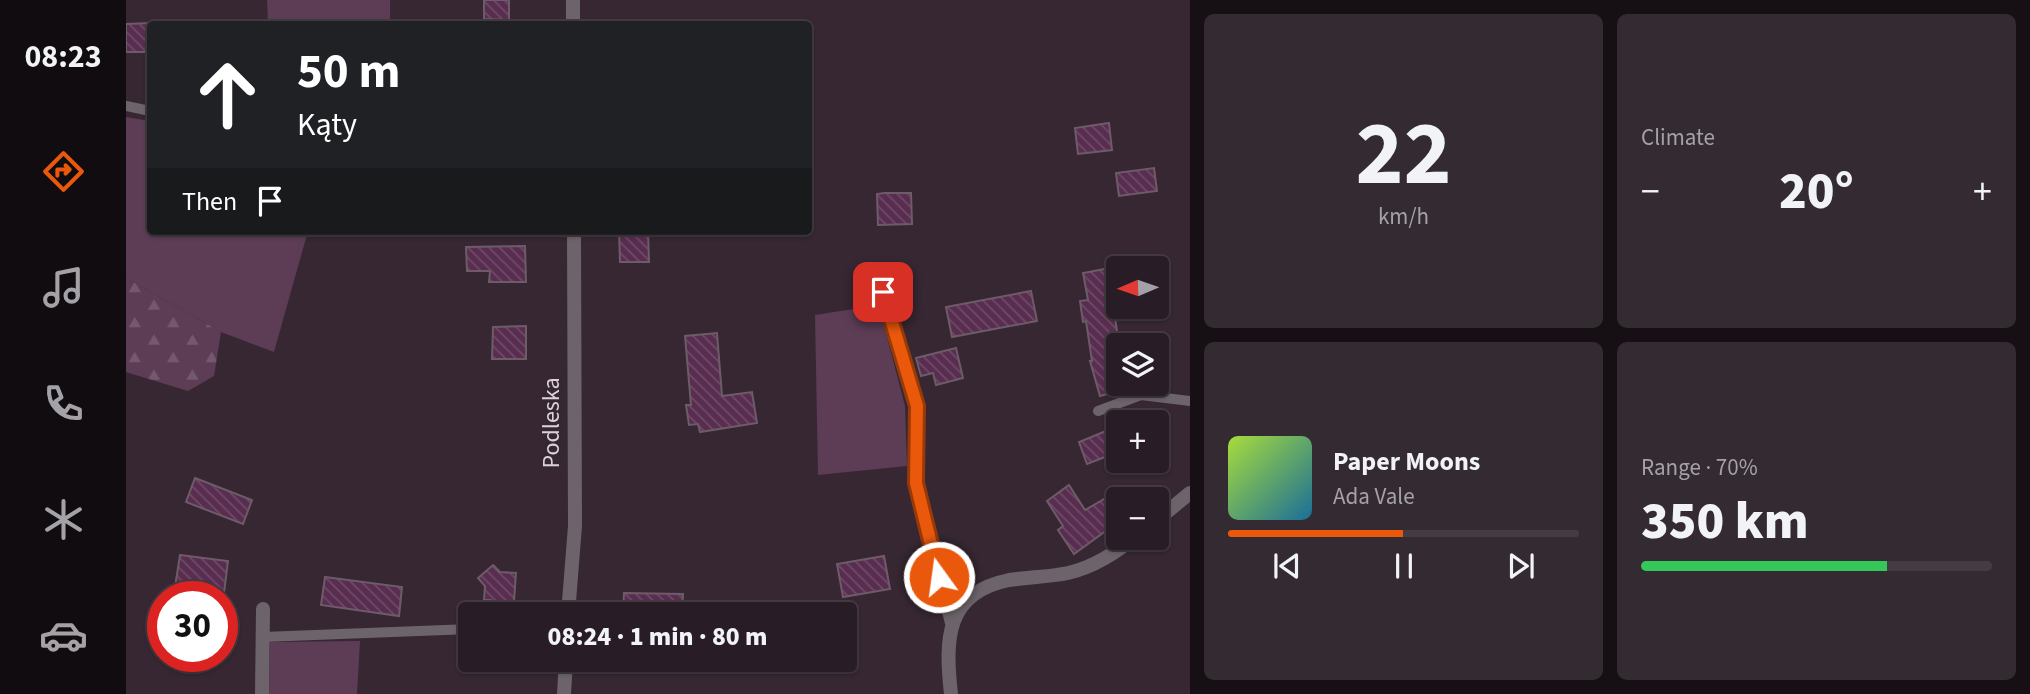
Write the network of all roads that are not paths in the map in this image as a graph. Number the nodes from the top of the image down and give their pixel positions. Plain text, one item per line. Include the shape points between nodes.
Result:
1 (573, 0) edge
2 (573, 21) edge
3 (126, 106) edge
4 (147, 110) edge
5 (574, 235) edge
6 (883, 292) dead end
7 (1190, 401) edge
8 (1098, 411) dead end
9 (1190, 493) edge
10 (1169, 510) edge
11 (1119, 550) edge
12 (569, 602) edge
13 (263, 609) dead end
14 (952, 623) junction
15 (458, 630) edge
16 (263, 637) junction
17 (565, 672) edge
18 (262, 694) edge
19 (564, 694) edge
20 (951, 694) edge

1 - 2 street
3 - 4 lane
5 - 12 street, Podleska via 575,526
6 - 14 street via 917,406 916,483
7 - 8 lane via 1140,395
9 - 10 street
11 - 14 street via 1069,573 991,584 975,593
13 - 16 street
14 - 20 street via 947,647
15 - 16 lane
16 - 18 street
17 - 19 street

